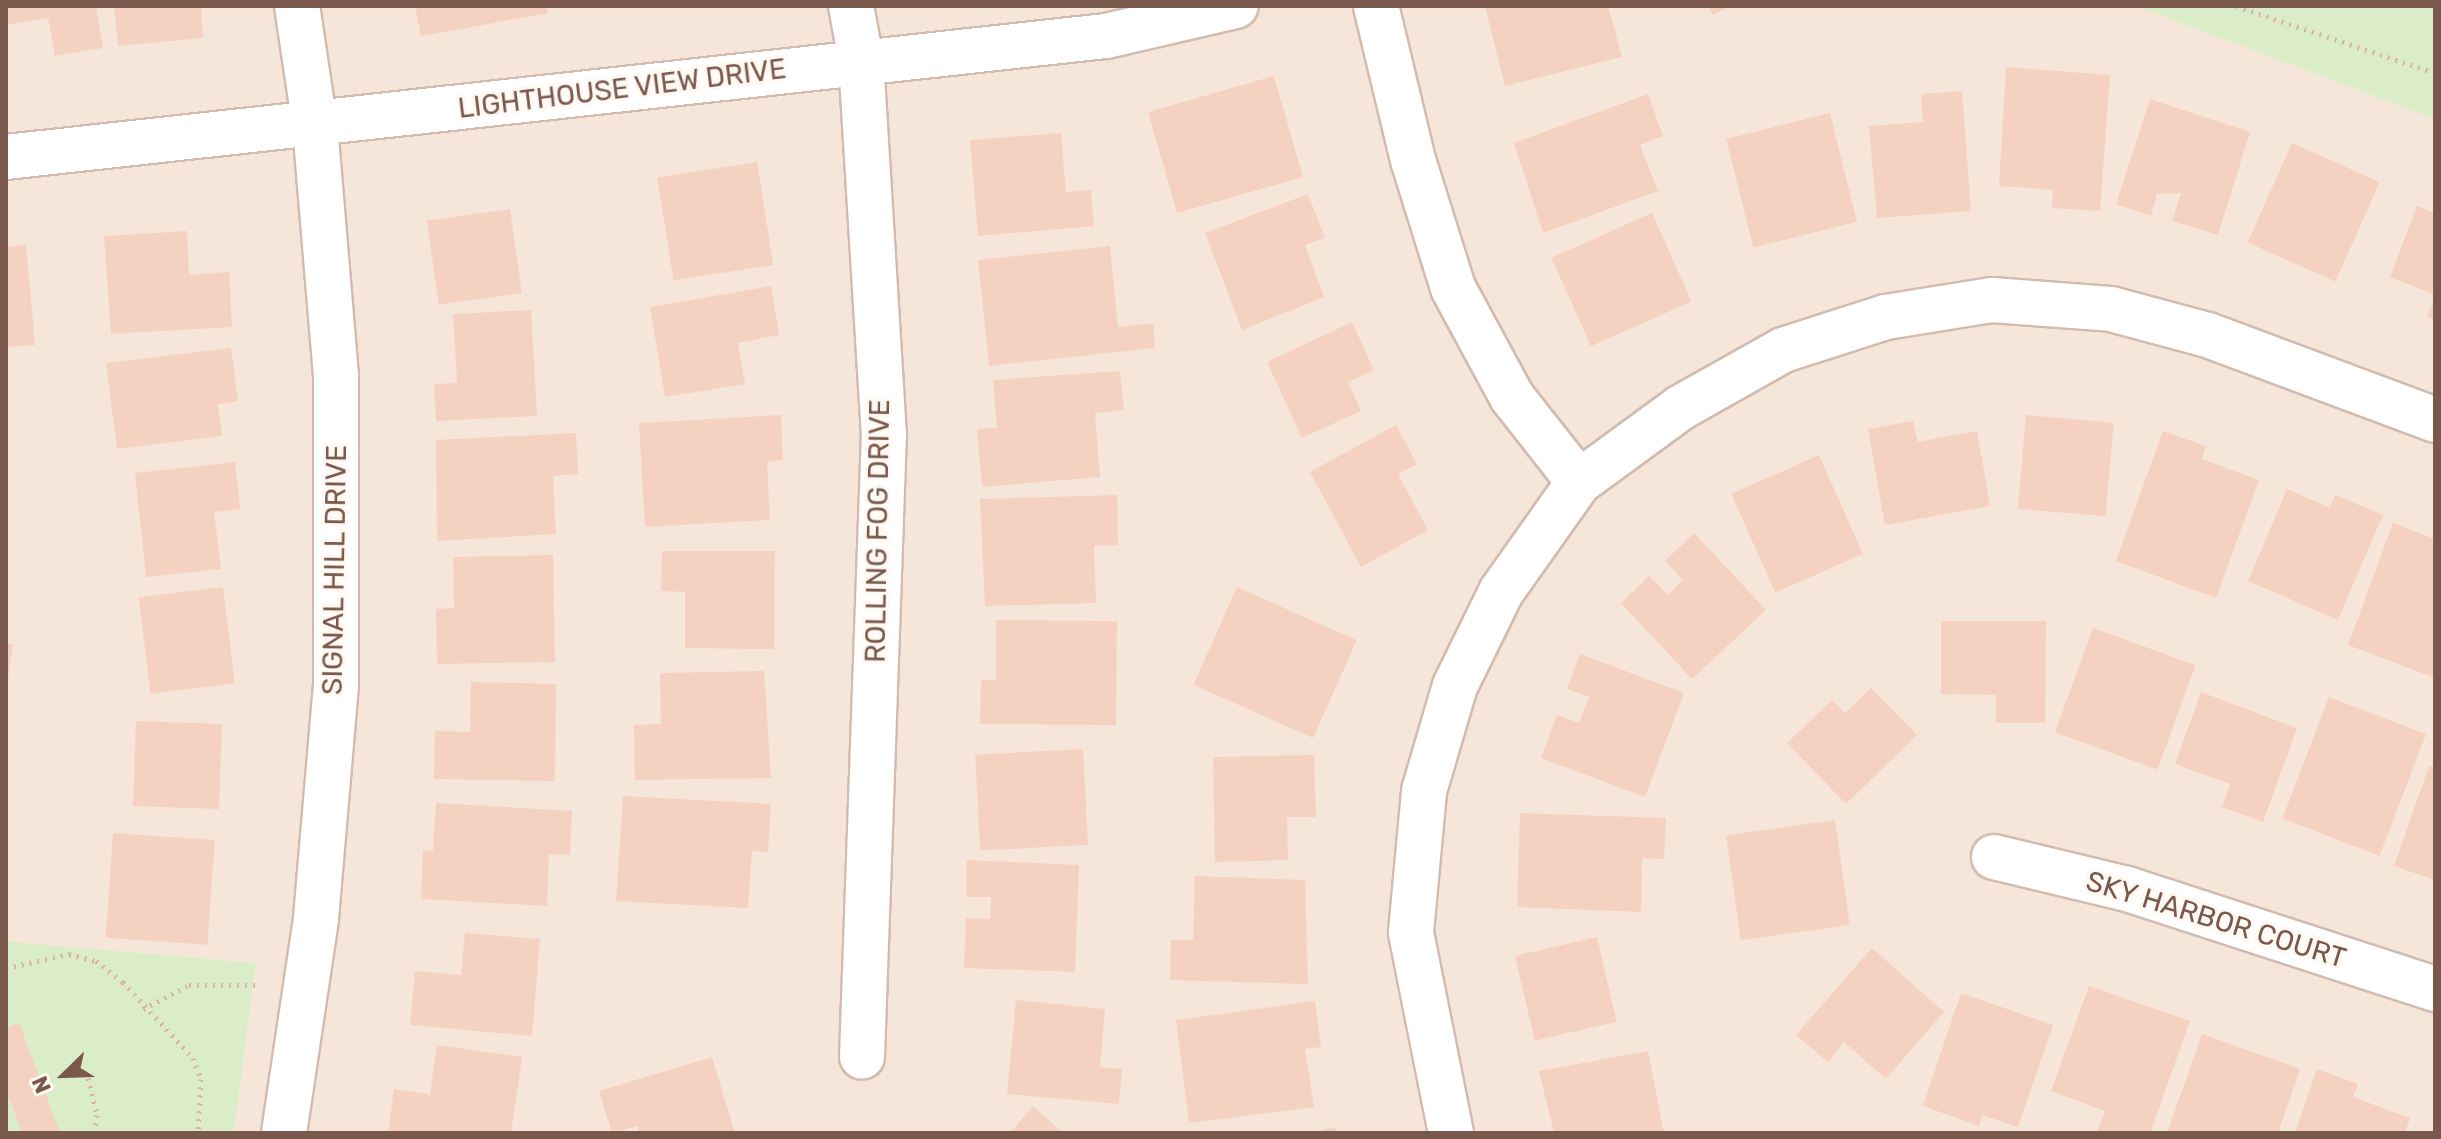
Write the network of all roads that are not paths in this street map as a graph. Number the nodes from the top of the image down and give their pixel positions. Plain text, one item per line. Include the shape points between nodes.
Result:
1 (297, 6) edge
2 (851, 6) edge
3 (1236, 6) edge
4 (1376, 6) edge
5 (861, 60) junction
6 (315, 126) junction
7 (6, 157) edge
8 (2435, 420) edge
9 (1579, 482) junction
10 (1994, 857) dead end
11 (2435, 989) edge
12 (862, 1057) dead end
13 (284, 1133) edge
14 (1451, 1133) edge

1 - 6 street, SIGNAL HILL DRIVE
2 - 5 street, ROLLING FOG DRIVE
3 - 5 street, LIGHTHOUSE VIEW DRIVE via 1106,36
4 - 9 street via 1413,160 1453,288 1512,397
5 - 6 street, LIGHTHOUSE VIEW DRIVE
5 - 12 street, ROLLING FOG DRIVE via 884,433
6 - 7 street, LIGHTHOUSE VIEW DRIVE
6 - 13 street, SIGNAL HILL DRIVE via 336,376 336,686 316,918
8 - 9 street via 2208,335 2111,309 1992,300 1886,317 1783,350 1680,408
9 - 14 street via 1501,592 1455,686 1424,791 1411,932
10 - 11 street, SKY HARBOR COURT via 2127,889

